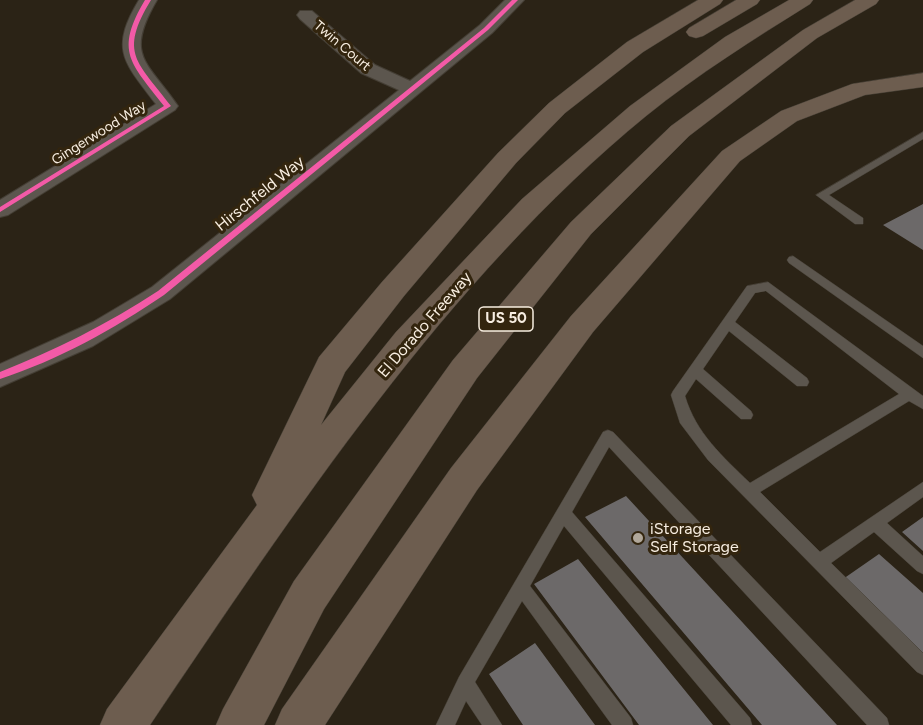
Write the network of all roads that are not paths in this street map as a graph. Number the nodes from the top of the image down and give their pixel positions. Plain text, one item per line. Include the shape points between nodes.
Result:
1 (148, 0) edge
2 (516, 0) edge
3 (713, 0) edge
4 (750, 0) edge
5 (803, 0) edge
6 (869, 0) edge
7 (306, 15) dead end
8 (662, 55) dead end
9 (643, 69) dead end
10 (923, 80) edge
11 (413, 89) junction
12 (923, 135) edge
13 (486, 184) junction
14 (0, 210) edge
15 (859, 221) dead end
16 (793, 260) dead end
17 (728, 323) junction
18 (923, 353) edge
19 (695, 370) junction
20 (0, 376) edge
21 (802, 382) dead end
22 (910, 394) junction
23 (923, 404) edge
24 (746, 415) dead end
25 (923, 489) edge
26 (748, 491) junction
27 (563, 513) junction
28 (875, 523) junction
29 (245, 551) junction
30 (819, 562) junction
31 (923, 566) edge
32 (521, 587) junction
33 (923, 666) edge
34 (465, 683) junction
35 (123, 725) edge
36 (239, 725) edge
37 (298, 725) edge
38 (445, 725) edge
39 (493, 725) edge
40 (624, 725) edge
41 (743, 725) edge
42 (880, 725) edge

1 - 14 street, Gingerwood Way via 135,19 129,44 135,62 168,106
2 - 11 street, Hirschfeld Way via 486,30
3 - 13 highway via 635,47 557,108
4 - 8 highway
5 - 29 highway, El Dorado Freeway via 733,42 638,111 532,205 407,340
6 - 36 highway, US 50 via 810,34 680,131 581,228 465,369 309,595
7 - 11 street, Twin Court via 368,69
9 - 13 highway
10 - 37 highway via 860,89 789,116 731,156 575,333 464,479
11 - 20 street, Hirschfeld Way via 143,306 96,335
12 - 15 lane via 821,195
13 - 29 highway via 331,366
16 - 18 lane
17 - 19 lane
17 - 21 lane
17 - 22 lane via 751,289 768,286
19 - 24 lane
19 - 26 lane via 678,395 685,419 713,456
22 - 23 lane
22 - 26 lane
25 - 28 lane
26 - 30 lane
27 - 32 lane
27 - 41 lane
27 - 42 lane via 608,436
28 - 30 lane
28 - 31 lane
29 - 35 highway, El Dorado Freeway
30 - 33 lane
32 - 34 lane
32 - 40 lane
34 - 38 lane
34 - 39 lane

